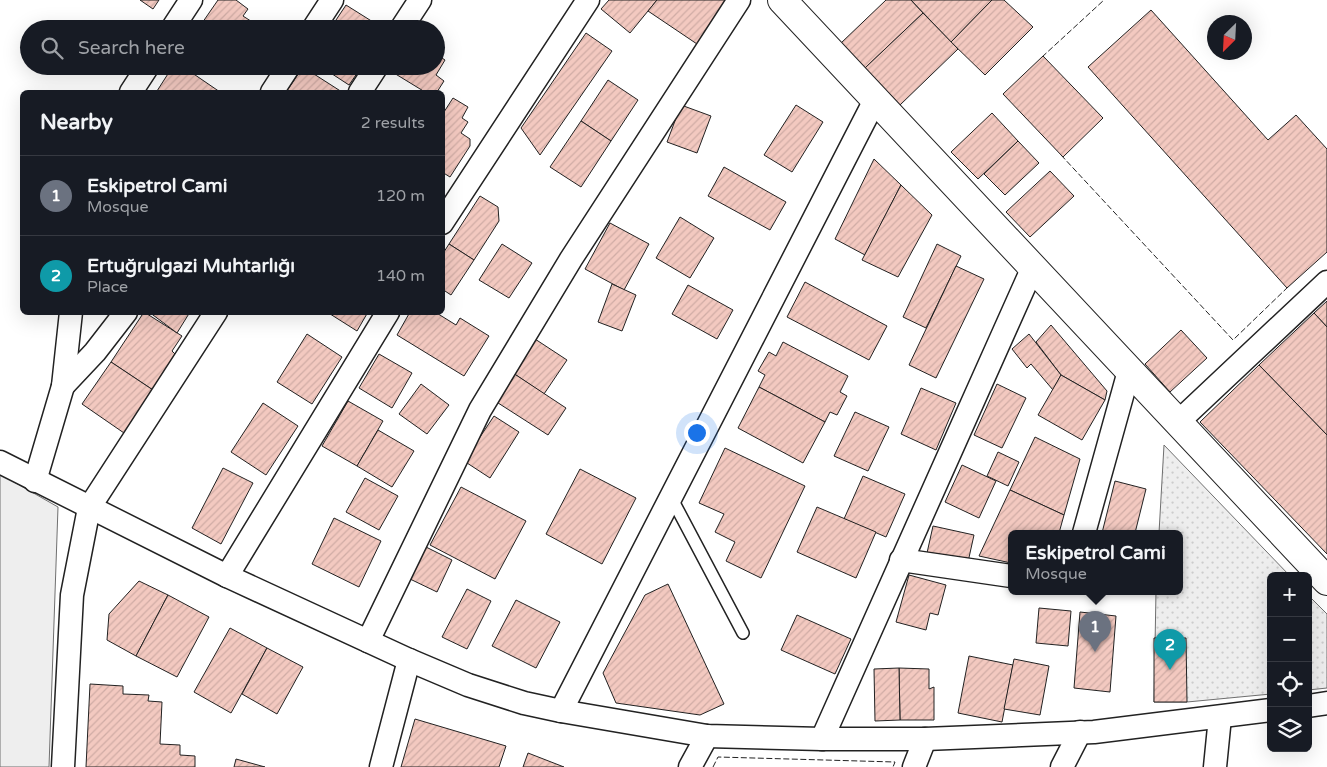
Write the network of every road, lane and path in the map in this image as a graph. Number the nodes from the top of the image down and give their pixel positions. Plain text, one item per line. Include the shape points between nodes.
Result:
1 (191, 0) edge
2 (332, 0) edge
3 (420, 0) edge
4 (588, 0) edge
5 (739, 0) edge
6 (782, 0) edge
7 (178, 20) edge
8 (319, 20) edge
9 (407, 20) edge
10 (142, 75) edge
11 (283, 75) edge
12 (371, 75) edge
13 (132, 90) edge
14 (273, 90) edge
15 (361, 90) edge
16 (875, 100) junction
17 (445, 218) edge
18 (1033, 267) junction
19 (1327, 282) edge
20 (71, 315) edge
21 (124, 315) edge
22 (214, 315) edge
23 (386, 315) edge
24 (1130, 371) junction
25 (63, 386) junction
26 (1177, 422) junction
27 (0, 462) edge
28 (35, 481) junction
29 (671, 497) junction
30 (89, 508) junction
31 (1085, 530) edge
32 (901, 560) junction
33 (227, 576) junction
34 (1008, 576) edge
35 (1327, 581) edge
36 (743, 633) dead end
37 (368, 641) junction
38 (408, 660) junction
39 (1327, 703) edge
40 (1312, 705) edge
41 (561, 711) junction
42 (1267, 711) edge
43 (1220, 717) junction
44 (1080, 732) junction
45 (707, 736) junction
46 (925, 739) junction
47 (822, 740) junction
48 (63, 767) edge
49 (381, 767) edge
50 (690, 767) edge
51 (914, 767) edge
52 (1062, 767) edge
53 (1215, 767) edge

1 - 7 street
2 - 8 street
3 - 9 street
4 - 17 street
5 - 37 street via 571,258 480,410
6 - 16 main road
10 - 13 street
11 - 14 street
12 - 15 street
16 - 18 main road
16 - 29 street
18 - 24 main road
18 - 32 street
19 - 26 street
20 - 25 street
21 - 25 street
22 - 30 street
23 - 33 street
24 - 26 main road
24 - 31 street
25 - 28 street
26 - 35 main road
27 - 28 street
28 - 30 street
29 - 36 lane
29 - 41 street
30 - 33 street
30 - 48 street via 72,595
32 - 34 street
32 - 47 street
33 - 37 street
37 - 38 street
38 - 41 street via 468,685
38 - 49 street
39 - 40 street
41 - 45 street
42 - 43 street
43 - 44 street
43 - 53 street
44 - 46 street
44 - 52 street
45 - 47 street
45 - 50 street
46 - 47 street
46 - 51 street

